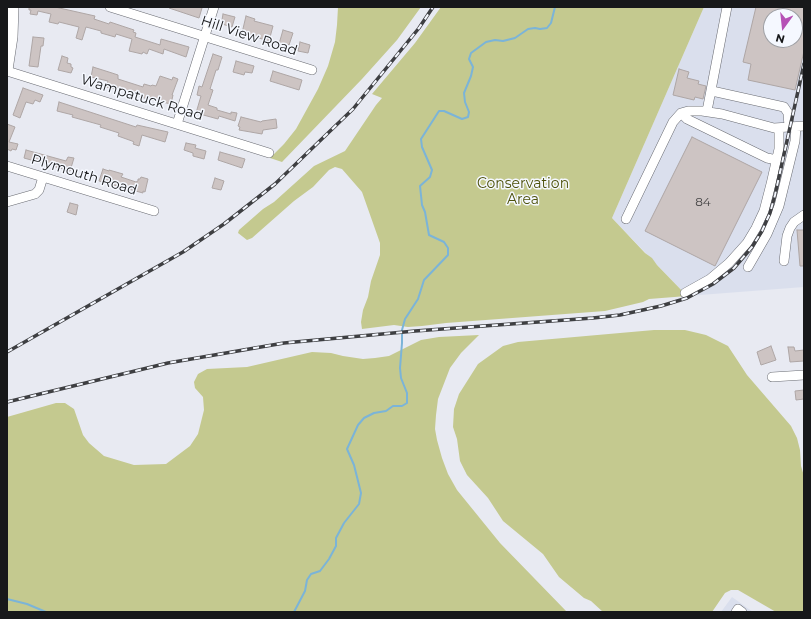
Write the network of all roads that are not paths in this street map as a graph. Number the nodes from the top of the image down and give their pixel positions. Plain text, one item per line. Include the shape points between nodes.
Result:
1 (13, 7) edge
2 (110, 7) edge
3 (214, 7) edge
4 (727, 7) edge
5 (205, 36) junction
6 (312, 70) dead end
7 (7, 71) edge
8 (712, 91) junction
9 (707, 111) junction
10 (681, 113) junction
11 (177, 124) junction
12 (796, 127) edge
13 (779, 128) junction
14 (269, 153) dead end
15 (776, 160) junction
16 (7, 166) edge
17 (43, 177) junction
18 (7, 202) edge
19 (154, 212) dead end
20 (804, 215) edge
21 (626, 219) dead end
22 (784, 261) dead end
23 (748, 267) dead end
24 (685, 293) dead end
25 (804, 375) edge
26 (772, 377) dead end
27 (736, 612) edge
28 (742, 612) edge

1 - 7 main road
2 - 5 street, Hill View Road
3 - 5 street
4 - 8 street
5 - 6 street, Hill View Road
5 - 11 street
7 - 11 street, Wampatuck Road
8 - 9 street
8 - 12 street via 784,107
9 - 10 street via 692,110
9 - 13 street
10 - 15 street via 687,119
10 - 21 street via 673,122
11 - 14 street, Wampatuck Road
12 - 13 street
12 - 23 street via 779,206
13 - 15 street
15 - 24 street via 764,211 747,243 716,274
16 - 17 street, Plymouth Road
17 - 18 street via 35,194
17 - 19 street, Plymouth Road
20 - 22 street via 790,228
25 - 26 street
27 - 28 street via 738,609

